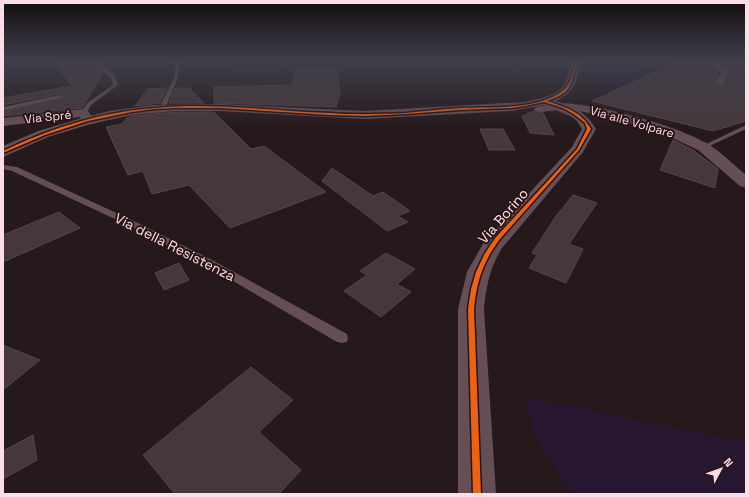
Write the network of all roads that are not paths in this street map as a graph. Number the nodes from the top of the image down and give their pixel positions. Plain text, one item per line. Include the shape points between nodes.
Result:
1 (115, 83) edge
2 (174, 83) edge
3 (571, 83) edge
4 (59, 97) dead end
5 (542, 105) junction
6 (164, 106) junction
7 (558, 106) junction
8 (3, 110) edge
9 (87, 117) junction
10 (3, 122) edge
11 (746, 128) edge
12 (587, 136) junction
13 (702, 147) junction
14 (3, 152) edge
15 (3, 167) edge
16 (746, 183) edge
17 (342, 338) dead end
18 (478, 491) edge

1 - 9 lane via 89,104
2 - 6 lane
3 - 5 street via 561,94
4 - 8 lane, Via Spré
5 - 6 street via 364,115
5 - 7 street
5 - 12 street via 574,122
6 - 9 street
7 - 12 street via 587,122
7 - 13 street, Via alle Volpare via 584,108 638,121 670,131
9 - 10 street, Via Spré
9 - 14 street
11 - 13 lane
12 - 18 street, Via Borino via 563,167 498,238 480,267 471,309
13 - 16 street, Via alle Volpare
15 - 17 lane, Via della Resistenza via 14,169 141,228 208,262

